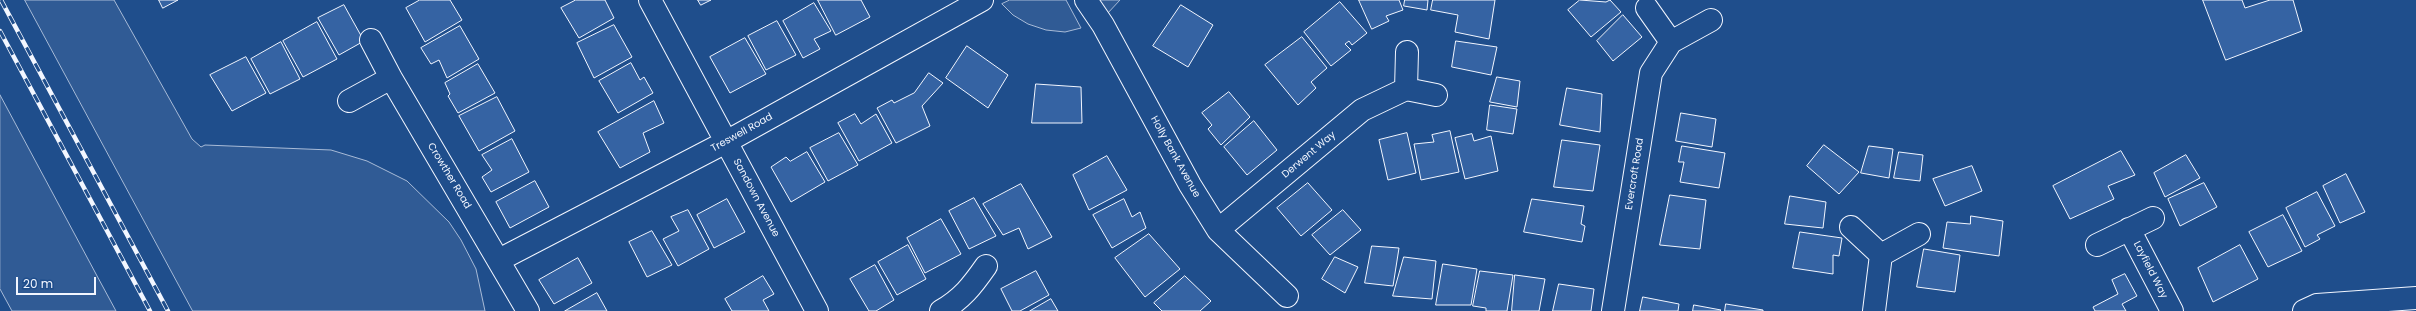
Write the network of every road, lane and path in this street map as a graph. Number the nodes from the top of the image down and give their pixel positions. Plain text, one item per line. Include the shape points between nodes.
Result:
1 (650, 0) edge
2 (982, 0) edge
3 (1086, 0) edge
4 (1648, 8) dead end
5 (1711, 20) dead end
6 (371, 40) dead end
7 (1671, 42) junction
8 (1407, 52) dead end
9 (391, 78) junction
10 (1406, 89) junction
11 (1436, 95) dead end
12 (349, 101) dead end
13 (726, 142) junction
14 (2153, 218) dead end
15 (1851, 227) dead end
16 (1218, 230) junction
17 (2129, 230) junction
18 (1919, 234) dead end
19 (2097, 245) dead end
20 (1880, 255) junction
21 (499, 260) junction
22 (986, 266) dead end
23 (1287, 296) dead end
24 (2416, 298) edge
25 (963, 305) edge
26 (528, 311) edge
27 (817, 311) edge
28 (941, 311) edge
29 (1613, 311) edge
30 (1874, 311) edge
31 (2172, 311) edge
32 (2304, 311) edge

1 - 13 street, Sandown Avenue
2 - 13 street, Treswell Road
3 - 16 street, Holly Bank Avenue via 1103,25 1190,185
4 - 7 street
5 - 7 street, Evercroft Road
6 - 9 street, Crowther Road
7 - 29 street, Evercroft Road via 1651,73
8 - 10 street
9 - 12 street
9 - 21 street, Crowther Road
10 - 11 street
10 - 16 street, Derwent Way via 1362,110
13 - 21 street, Treswell Road
13 - 27 street, Sandown Avenue
14 - 17 street
15 - 20 street
16 - 23 street, Holly Bank Avenue
17 - 19 street
17 - 31 street, Layfield Way
18 - 20 street
20 - 30 street
21 - 26 street, Crowther Road
22 - 25 street
24 - 32 street via 2317,305
25 - 28 street

